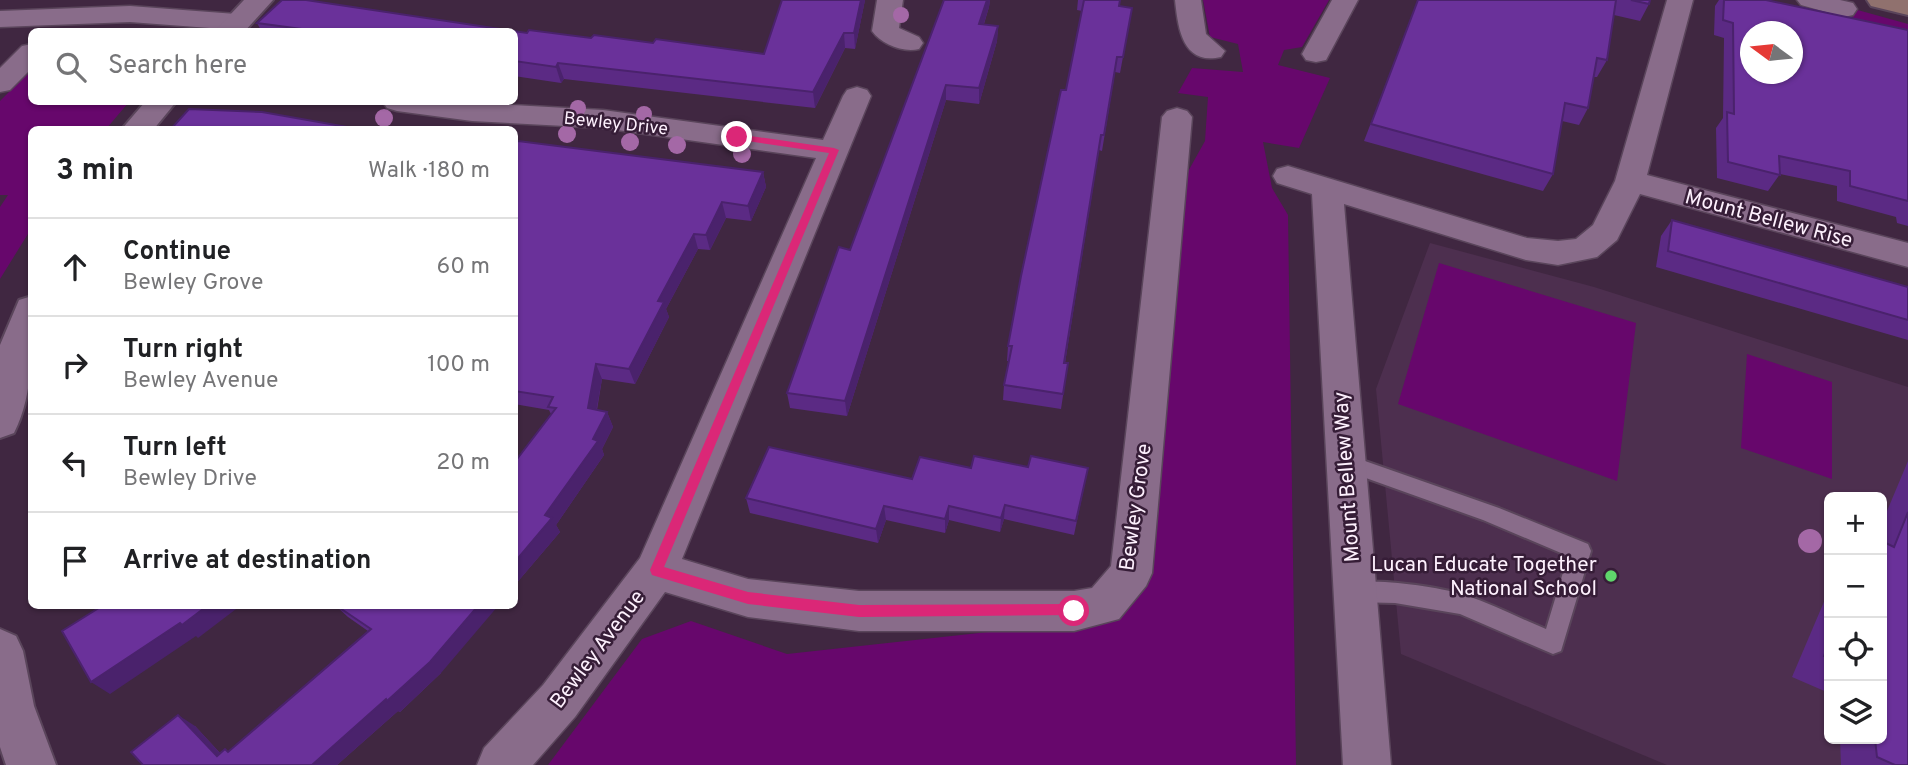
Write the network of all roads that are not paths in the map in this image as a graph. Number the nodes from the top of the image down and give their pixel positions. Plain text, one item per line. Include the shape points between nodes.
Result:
1 (259, 0) edge
2 (890, 0) edge
3 (1188, 0) edge
4 (1345, 0) edge
5 (1680, 0) edge
6 (1810, 0) edge
7 (1881, 0) edge
8 (1908, 7) edge
9 (1843, 9) dead end
10 (0, 19) edge
11 (53, 24) edge
12 (232, 27) edge
13 (909, 43) dead end
14 (1211, 51) dead end
15 (1316, 54) dead end
16 (28, 56) edge
17 (0, 84) edge
18 (857, 96) dead end
19 (158, 105) edge
20 (414, 105) edge
21 (1177, 117) dead end
22 (510, 122) edge
23 (140, 126) edge
24 (834, 150) junction
25 (1288, 176) dead end
26 (1630, 181) junction
27 (1327, 189) junction
28 (1908, 255) edge
29 (28, 320) edge
30 (0, 422) edge
31 (1345, 462) junction
32 (656, 570) junction
33 (1354, 592) junction
34 (0, 651) edge
35 (31, 765) edge
36 (501, 765) edge
37 (1367, 765) edge

1 - 12 street
2 - 13 street via 885,31
3 - 14 street via 1193,37
4 - 15 street
5 - 26 street
6 - 9 street
7 - 8 main road
10 - 11 street
11 - 12 street via 130,14
16 - 17 street
18 - 24 street, Bewley Avenue
19 - 23 street
20 - 22 street, Bewley Drive
21 - 32 street, Bewley Grove via 1131,573 1104,605 1074,611 859,611 748,598
22 - 24 street, Bewley Drive via 604,119
24 - 32 street, Bewley Avenue
25 - 27 street
26 - 27 street via 1606,232 1585,249 1558,253 1526,249
26 - 28 street, Mount Bellew Rise
27 - 31 street, Mount Bellew Way
29 - 30 street
31 - 33 street, Mount Bellew Way
31 - 33 lane via 1580,551 1553,643 1462,604 1395,593
32 - 36 street, Bewley Avenue via 559,701
33 - 37 street, Mount Bellew Way
34 - 35 street via 10,706

